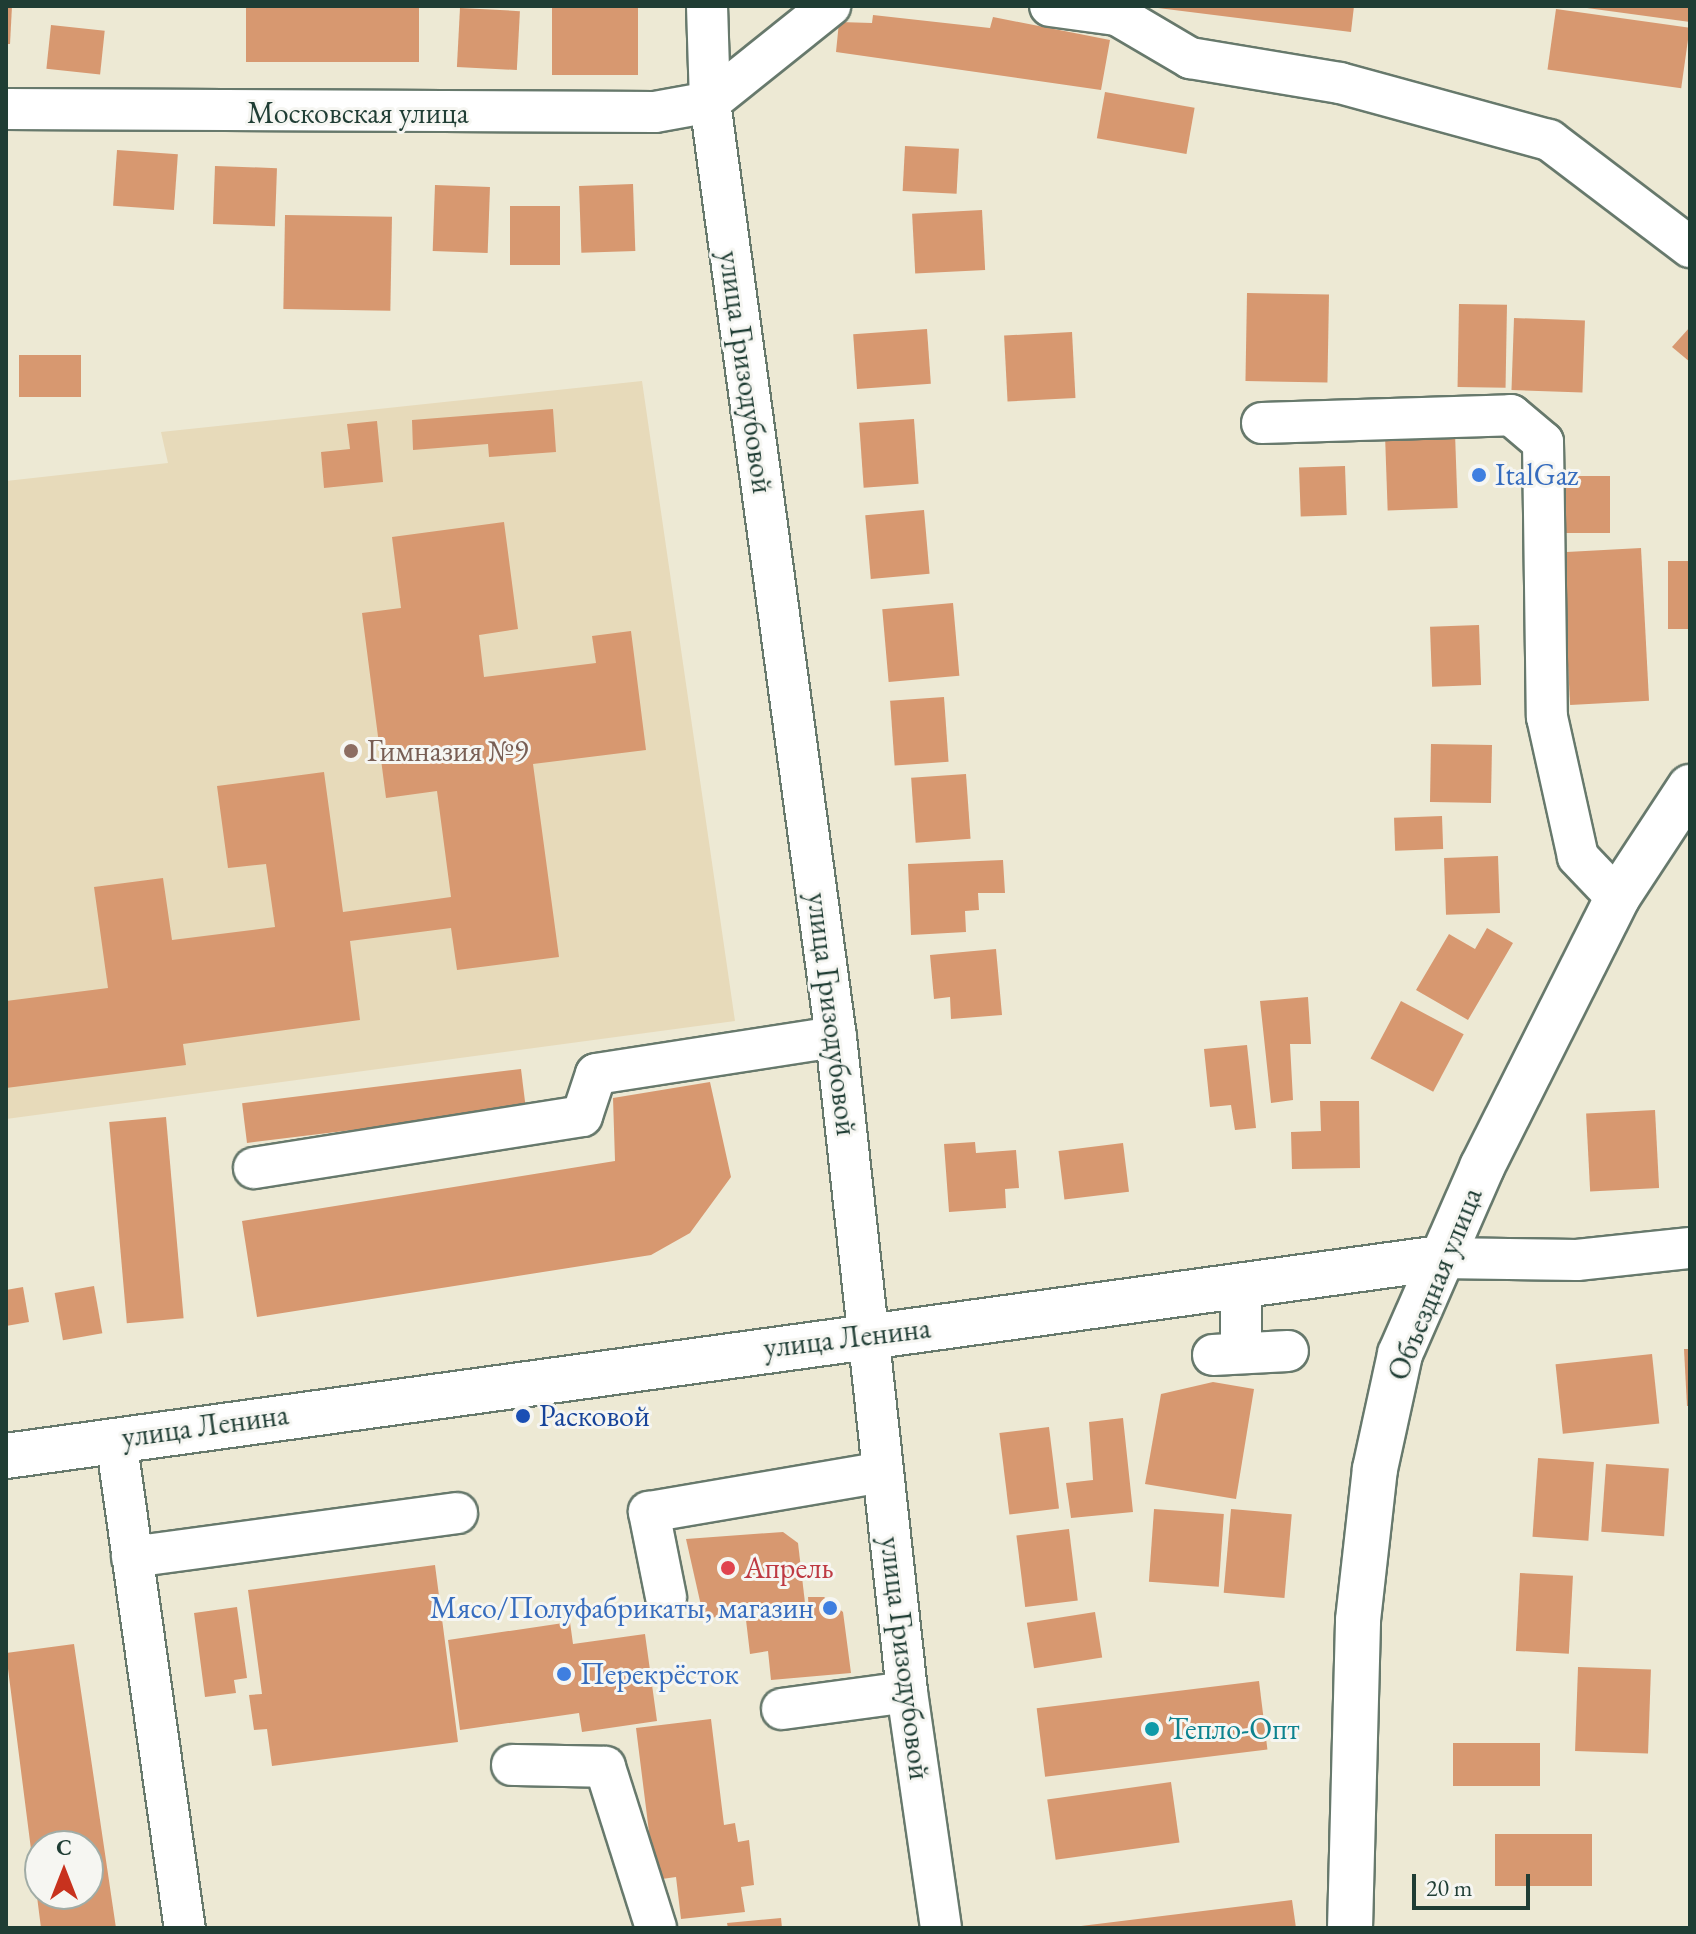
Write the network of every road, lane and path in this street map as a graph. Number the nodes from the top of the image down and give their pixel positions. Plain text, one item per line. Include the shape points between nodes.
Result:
1 (707, 6) edge
2 (830, 6) edge
3 (1050, 6) edge
4 (710, 102) junction
5 (6, 109) edge
6 (1690, 247) edge
7 (1262, 423) dead end
8 (1690, 787) edge
9 (1617, 898) junction
10 (836, 1037) junction
11 (254, 1168) dead end
12 (1690, 1248) edge
13 (1440, 1258) junction
14 (1241, 1284) junction
15 (868, 1336) junction
16 (1288, 1351) dead end
17 (116, 1439) junction
18 (6, 1456) edge
19 (882, 1472) junction
20 (457, 1513) dead end
21 (132, 1557) junction
22 (666, 1597) dead end
23 (907, 1692) junction
24 (782, 1709) dead end
25 (512, 1765) dead end
26 (185, 1928) edge
27 (656, 1928) edge
28 (941, 1928) edge
29 (1350, 1928) edge

1 - 4 street, улица Гризодубовой
2 - 4 street
3 - 6 street via 1117,15 1190,58 1340,83 1549,140
4 - 5 street, Московская улица via 605,113
4 - 10 street, улица Гризодубовой
7 - 9 street via 1511,415 1543,442 1547,717 1578,857
8 - 9 main road, Объездная улица
9 - 13 main road, Объездная улица
10 - 11 street via 596,1074 582,1116
10 - 15 street, улица Гризодубовой
12 - 13 street, улица Ленина via 1577,1260
13 - 14 main road, улица Ленина
13 - 29 main road, Объездная улица via 1400,1354 1375,1469 1358,1620
14 - 15 main road, улица Ленина
14 - 16 street via 1227,1354
15 - 17 main road, улица Ленина
15 - 19 street, улица Гризодубовой
17 - 18 main road, улица Ленина
17 - 21 street
19 - 22 street via 649,1512
19 - 23 street, улица Гризодубовой
20 - 21 street
21 - 26 street
23 - 24 street
23 - 28 street, улица Гризодубовой
25 - 27 street via 605,1767

